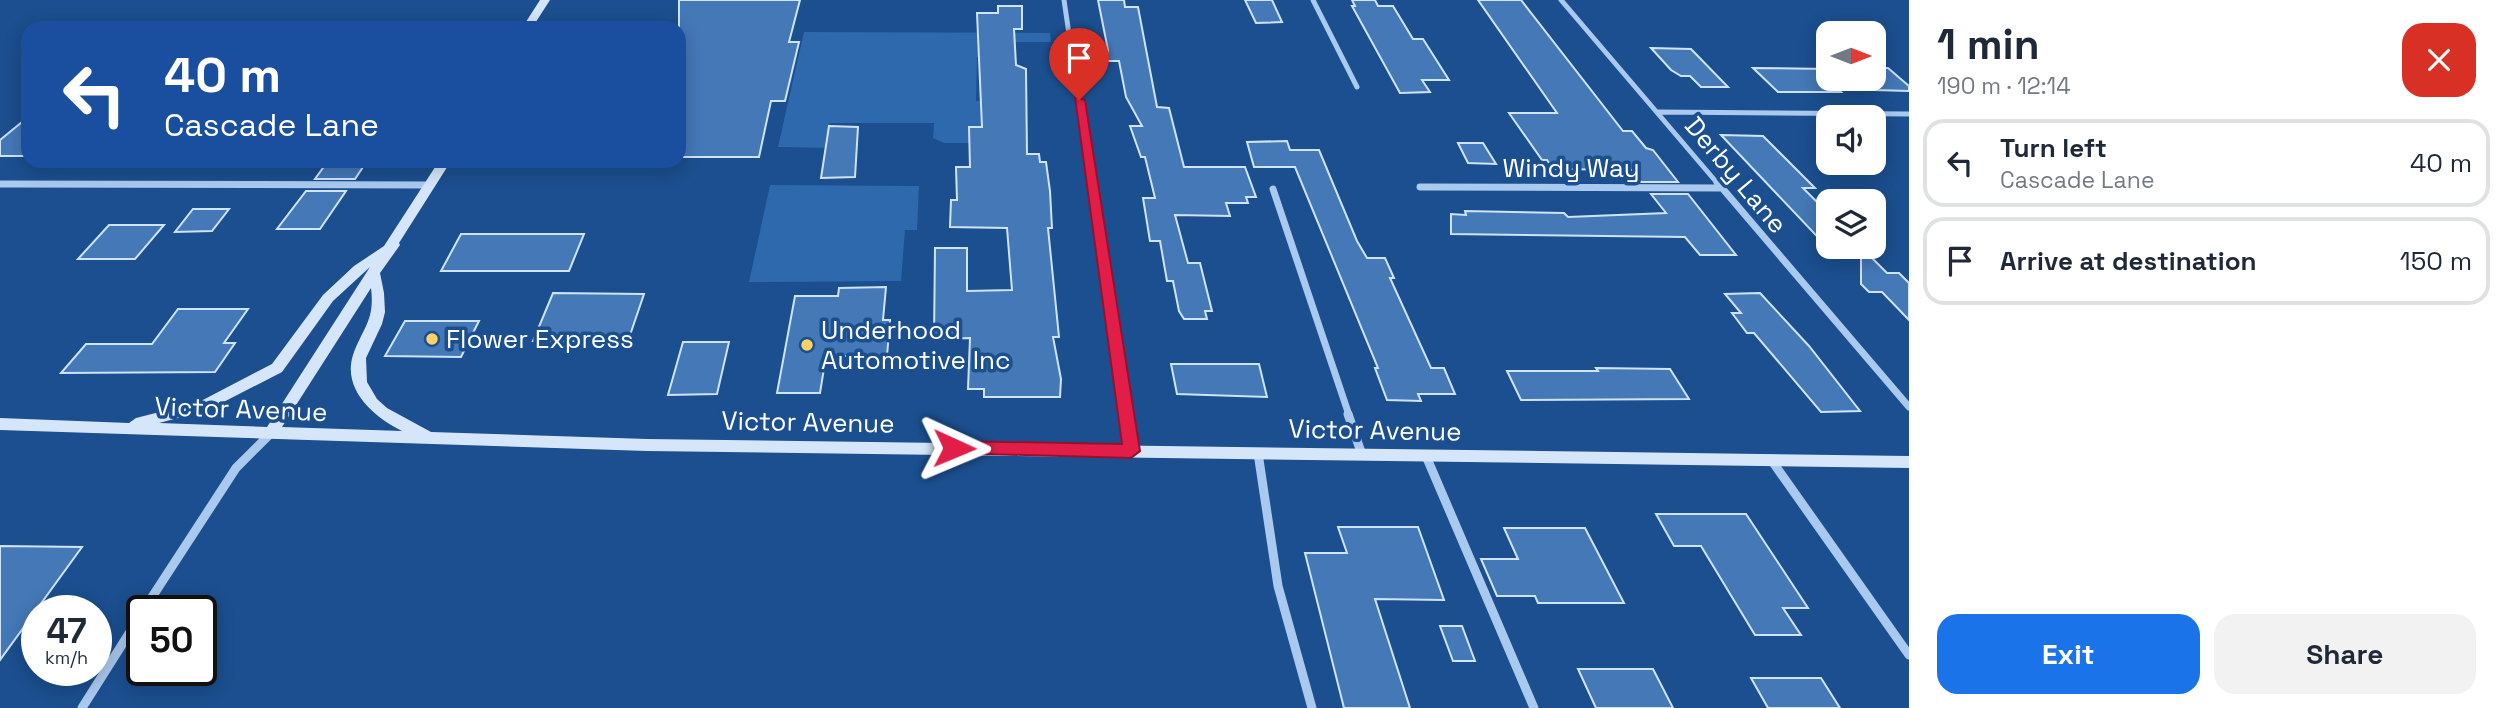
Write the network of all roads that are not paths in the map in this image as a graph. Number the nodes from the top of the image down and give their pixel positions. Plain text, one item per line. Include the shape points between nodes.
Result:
1 (545, 0) edge
2 (1064, 0) edge
3 (1313, 0) edge
4 (1561, 0) edge
5 (532, 21) edge
6 (1357, 87) dead end
7 (1658, 112) junction
8 (1909, 114) edge
9 (441, 168) edge
10 (0, 184) edge
11 (431, 185) junction
12 (1420, 187) dead end
13 (1722, 188) junction
14 (1273, 189) dead end
15 (394, 245) junction
16 (375, 275) junction
17 (1909, 407) edge
18 (0, 424) edge
19 (104, 429) junction
20 (270, 434) junction
21 (436, 440) junction
22 (1131, 451) junction
23 (1258, 453) junction
24 (1362, 456) junction
25 (1426, 456) junction
26 (1772, 461) junction
27 (1909, 462) edge
28 (154, 595) edge
29 (126, 639) edge
30 (1909, 655) edge
31 (82, 708) edge
32 (1312, 708) edge
33 (1534, 708) edge

1 - 5 main road
2 - 22 street
3 - 6 street
4 - 7 street, Derby Lane
7 - 8 street
7 - 13 street, Derby Lane
9 - 11 main road
10 - 11 street
11 - 15 main road
12 - 13 street, Windy Way
13 - 17 street, Derby Lane
14 - 24 street
15 - 16 main road
15 - 19 main road via 328,298 277,368 203,406
16 - 20 main road
16 - 21 main road via 378,310 358,370 361,385 385,415
18 - 19 main road, Victor Avenue
19 - 20 main road, Victor Avenue
20 - 21 main road, Victor Avenue
20 - 28 street via 236,468
21 - 22 main road, Victor Avenue
22 - 23 main road, Victor Avenue
23 - 24 main road, Victor Avenue
23 - 32 street via 1278,586
24 - 25 main road, Victor Avenue
25 - 26 main road, Victor Avenue
25 - 33 street
26 - 27 main road, Victor Avenue
26 - 30 street
29 - 31 street

